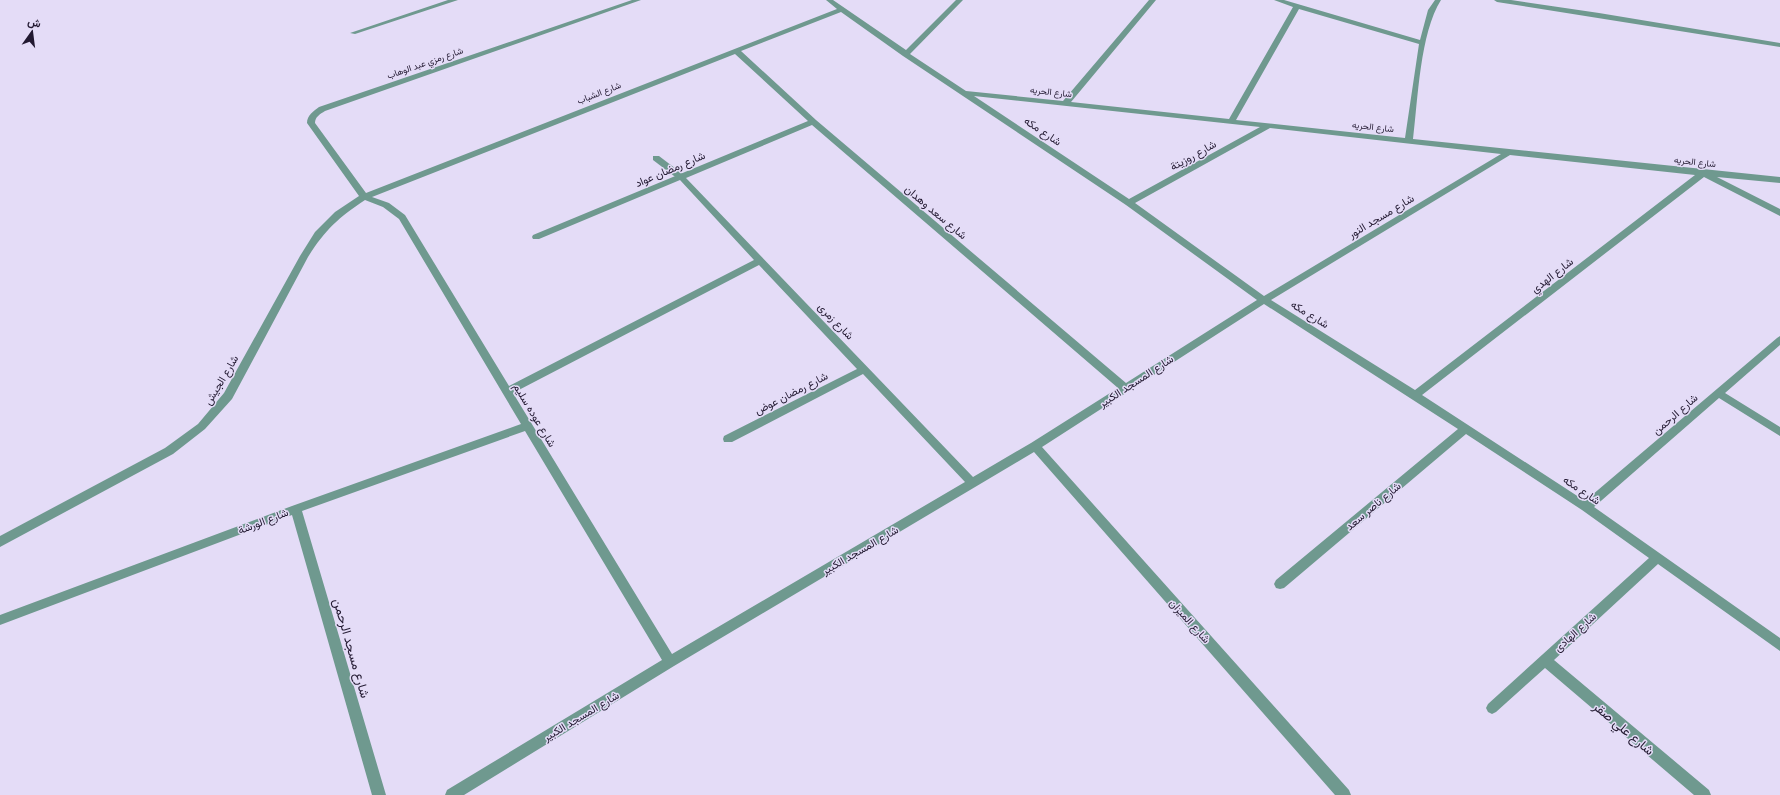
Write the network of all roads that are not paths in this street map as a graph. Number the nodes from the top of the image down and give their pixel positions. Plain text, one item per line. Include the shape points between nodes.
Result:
1 (455, 0) edge
2 (638, 0) edge
3 (829, 0) edge
4 (960, 0) edge
5 (1153, 0) edge
6 (1277, 0) edge
7 (1438, 0) edge
8 (1497, 0) edge
9 (1296, 6) junction
10 (842, 9) junction
11 (353, 33) dead end
12 (1423, 43) junction
13 (1780, 45) edge
14 (735, 50) junction
15 (906, 54) junction
16 (964, 93) junction
17 (1065, 104) junction
18 (813, 122) junction
19 (1231, 122) junction
20 (1268, 126) junction
21 (1409, 141) junction
22 (1509, 152) junction
23 (656, 158) dead end
24 (1703, 173) junction
25 (681, 177) junction
26 (1780, 180) edge
27 (364, 196) junction
28 (1129, 203) junction
29 (1780, 214) edge
30 (536, 237) dead end
31 (761, 260) junction
32 (1264, 300) junction
33 (1780, 340) edge
34 (865, 369) junction
35 (1125, 388) junction
36 (507, 392) junction
37 (1718, 393) junction
38 (1415, 395) junction
39 (528, 426) junction
40 (1466, 428) junction
41 (1780, 432) edge
42 (728, 438) dead end
43 (1035, 446) junction
44 (973, 484) junction
45 (1586, 507) junction
46 (296, 509) junction
47 (0, 542) edge
48 (1658, 557) junction
49 (1280, 584) dead end
50 (0, 620) edge
51 (1780, 645) edge
52 (1545, 660) junction
53 (670, 662) junction
54 (1492, 708) dead end
55 (379, 795) edge
56 (452, 795) edge
57 (1344, 795) edge
58 (1704, 795) edge

1 - 11 street
2 - 27 street, شارع رمزي عبد الوهاب via 322,109 315,114 311,118 311,123
3 - 10 street, شارع مكه
4 - 15 street
5 - 17 street
6 - 9 street
7 - 12 street via 1428,19
8 - 13 street
9 - 12 street
9 - 19 street
10 - 14 street, شارع الشباب
10 - 15 street, شارع مكه
12 - 21 street
14 - 18 street, شارع سعد وهدان
14 - 27 street, شارع الشباب
15 - 16 street, شارع مكه
16 - 17 street, شارع الحريه
16 - 28 street, شارع مكه
17 - 19 street, شارع الحريه
18 - 25 street, شارع رمضان عواد
18 - 35 street, شارع سعد وهدان
19 - 20 street, شارع الحريه
20 - 21 street, شارع الحريه
20 - 28 street, شارع روزيتة
21 - 22 street, شارع الحريه
22 - 24 street, شارع الحريه
22 - 32 street, شارع مسجد النور
23 - 25 street, شارع زمرى
24 - 26 street, شارع الحريه
24 - 29 street
24 - 38 street, شارع الهدي
25 - 30 street, شارع رمضان عواد
25 - 31 street, شارع زمرى
27 - 36 street, شارع عوده سليم via 386,205 402,217
27 - 47 street, شارع الجيش via 338,214 318,234 228,396 214,415 194,434 169,451
28 - 32 street, شارع مكه
31 - 34 street, شارع زمرى
31 - 36 street
32 - 35 street, شارع المسجد الكبير
32 - 38 street, شارع مكه
33 - 37 street, شارع الرحمن
34 - 42 street, شارع رمضان عوض
34 - 44 street, شارع زمرى
35 - 43 street, شارع المسجد الكبير
36 - 39 street, شارع عوده سليم
37 - 41 street
37 - 45 street, شارع الرحمن
38 - 40 street, شارع مكه
39 - 46 street, شارع الورشة
39 - 53 street, شارع عوده سليم
40 - 45 street, شارع مكه
40 - 49 street, شارع ناصر سعد
43 - 44 street, شارع المسجد الكبير
43 - 57 street, شارع الميزان
44 - 53 street, شارع المسجد الكبير
45 - 48 street, شارع مكه
46 - 50 street, شارع الورشة
46 - 55 street, شارع مسجد الرحمن
48 - 51 street, شارع مكه
48 - 52 street, شارع الهادى
52 - 54 street, شارع الهادى
52 - 58 street, شارع علي صقر
53 - 56 street, شارع المسجد الكبير

